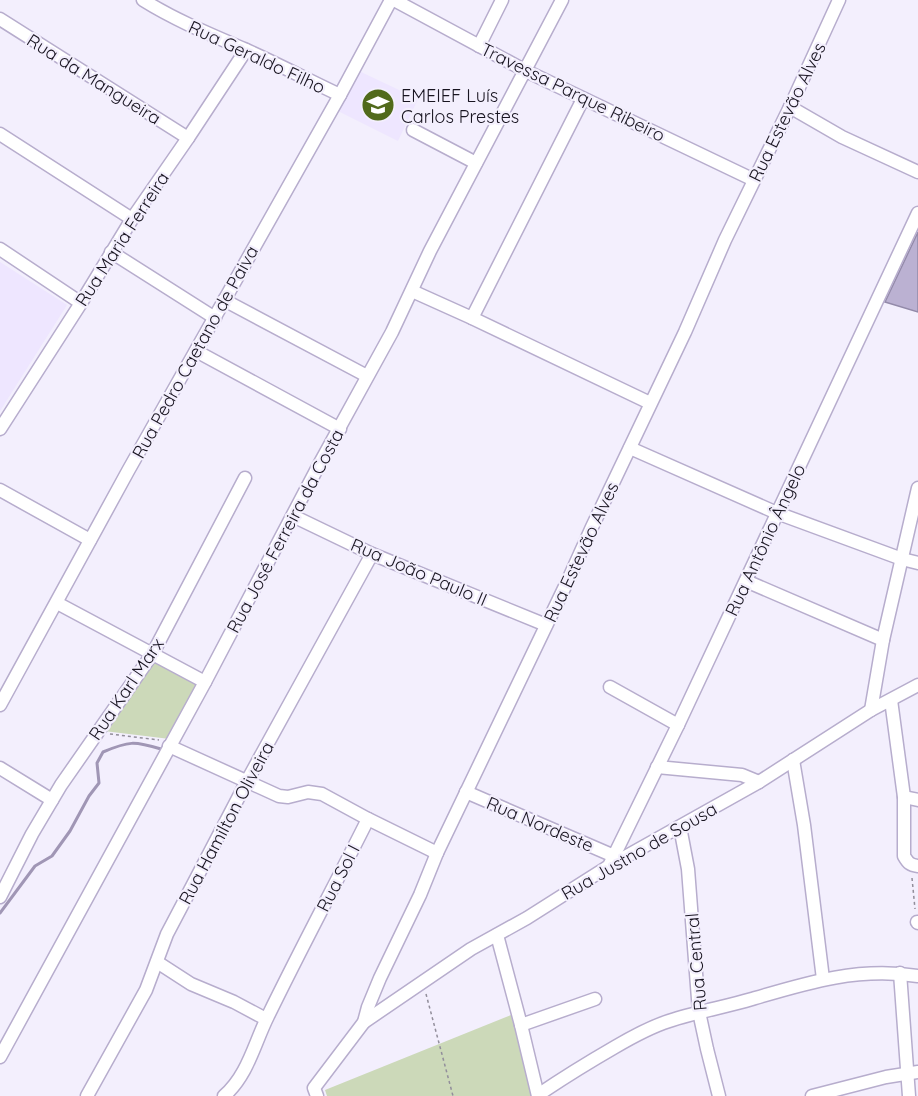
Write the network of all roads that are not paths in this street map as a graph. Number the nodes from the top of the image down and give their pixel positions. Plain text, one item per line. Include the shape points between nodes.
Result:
1 (143, 0) edge
2 (392, 0) edge
3 (502, 0) edge
4 (562, 0) edge
5 (839, 0) edge
6 (0, 19) edge
7 (479, 45) junction
8 (246, 50) junction
9 (526, 71) junction
10 (340, 95) junction
11 (583, 99) junction
12 (790, 107) junction
13 (413, 130) dead end
14 (0, 134) edge
15 (188, 138) junction
16 (477, 163) junction
17 (918, 172) edge
18 (754, 180) junction
19 (918, 213) edge
20 (132, 219) junction
21 (0, 249) edge
22 (111, 252) junction
23 (412, 291) junction
24 (224, 300) junction
25 (81, 303) junction
26 (215, 318) junction
27 (472, 318) junction
28 (196, 351) junction
29 (367, 376) junction
30 (650, 403) junction
31 (0, 429) edge
32 (340, 429) junction
33 (630, 448) junction
34 (245, 478) dead end
35 (918, 488) edge
36 (0, 490) edge
37 (777, 513) junction
38 (293, 516) junction
39 (90, 540) junction
40 (372, 554) junction
41 (902, 559) junction
42 (918, 563) edge
43 (746, 581) junction
44 (57, 603) junction
45 (546, 625) junction
46 (883, 640) junction
47 (153, 653) junction
48 (205, 682) junction
49 (918, 685) edge
50 (610, 687) dead end
51 (891, 700) junction
52 (0, 705) edge
53 (871, 710) junction
54 (678, 725) junction
55 (170, 744) junction
56 (793, 760) junction
57 (657, 767) junction
58 (0, 768) edge
59 (247, 781) junction
60 (759, 782) junction
61 (466, 792) junction
62 (904, 797) junction
63 (52, 800) junction
64 (918, 800) edge
65 (368, 819) junction
66 (680, 827) junction
67 (437, 853) junction
68 (612, 861) junction
69 (915, 866) edge
70 (0, 897) edge
71 (497, 934) junction
72 (157, 962) junction
73 (900, 973) junction
74 (918, 976) edge
75 (823, 980) junction
76 (595, 999) dead end
77 (699, 1012) junction
78 (266, 1019) junction
79 (364, 1022) junction
80 (521, 1026) junction
81 (0, 1057) edge
82 (913, 1072) edge
83 (312, 1093) edge
84 (87, 1096) edge
85 (224, 1096) edge
86 (538, 1096) edge
87 (719, 1096) edge
88 (812, 1096) edge
89 (909, 1096) edge

1 - 8 street, Rua Geraldo Filho
2 - 7 street, Travessa Parque Ribeiro
2 - 10 street, Rua Pedro Caetano de Paiva
3 - 7 street
4 - 9 street, Rua José Ferreira da Costa
5 - 12 street, Rua Estevão Alves
6 - 15 street, Rua da Mangueira
7 - 9 street, Travessa Parque Ribeiro
8 - 10 street, Rua Geraldo Filho
8 - 15 street, Rua Maria Ferreira
9 - 11 street, Travessa Parque Ribeiro
9 - 16 street, Rua José Ferreira da Costa
10 - 24 street, Rua Pedro Caetano de Paiva
11 - 18 street, Travessa Parque Ribeiro
11 - 27 street
12 - 17 street via 842,137
12 - 18 street, Rua Estevão Alves
13 - 16 street
14 - 20 street
15 - 20 street, Rua Maria Ferreira
16 - 23 street, Rua José Ferreira da Costa
18 - 30 street, Rua Estevão Alves
19 - 37 street, Rua Antônio Ângelo
20 - 22 street, Rua Maria Ferreira
21 - 25 street
22 - 25 street, Rua Maria Ferreira
22 - 26 street
23 - 27 street
23 - 29 street, Rua José Ferreira da Costa
24 - 26 street, Rua Pedro Caetano de Paiva
24 - 29 street
25 - 31 street, Rua Maria Ferreira
26 - 28 street, Rua Pedro Caetano de Paiva
27 - 30 street
28 - 32 street
28 - 39 street, Rua Pedro Caetano de Paiva
29 - 32 street, Rua José Ferreira da Costa
30 - 33 street, Rua Estevão Alves
32 - 38 street, Rua José Ferreira da Costa
33 - 37 street
33 - 45 street, Rua Estevão Alves
34 - 47 street, Rua Karl Marx
35 - 41 street
36 - 39 street
37 - 41 street
37 - 43 street, Rua Antônio Ângelo
38 - 40 street, Rua João Paulo II
38 - 48 street, Rua José Ferreira da Costa
39 - 44 street, Rua Pedro Caetano de Paiva
40 - 45 street, Rua João Paulo II
40 - 59 street, Rua Hamilton Oliveira
41 - 42 street
41 - 46 street
43 - 46 street
43 - 54 street, Rua Antônio Ângelo
44 - 47 street
44 - 52 street, Rua Pedro Caetano de Paiva
45 - 61 street, Rua Estevão Alves
46 - 53 street
47 - 48 street
47 - 63 street, Rua Karl Marx
48 - 55 street, Rua José Ferreira da Costa
49 - 51 street, Rua Justno de Sousa
50 - 54 street
51 - 53 street, Rua Justno de Sousa
51 - 62 street
53 - 56 street, Rua Justno de Sousa
54 - 57 street, Rua Antônio Ângelo
55 - 59 street
55 - 81 street, Rua José Ferreira da Costa
56 - 60 street, Rua Justno de Sousa
56 - 75 street
57 - 60 street via 742,775
57 - 68 street, Rua Antônio Ângelo
58 - 63 street
59 - 65 street via 279,796 308,792 322,795
59 - 72 street, Rua Hamilton Oliveira via 172,925
60 - 66 street, Rua Justno de Sousa
61 - 67 street, Rua Estevão Alves
61 - 68 street, Rua Nordeste
62 - 64 street
62 - 69 street via 904,856
63 - 70 street, Rua Karl Marx
65 - 67 street
65 - 78 street, Rua Sol I
66 - 68 street, Rua Justno de Sousa
66 - 77 street, Rua Central via 688,869
67 - 79 street, Rua Estevão Alves
68 - 71 street, Rua Justno de Sousa
71 - 79 street, Rua Justno de Sousa
71 - 80 street
72 - 78 street via 191,984
72 - 84 street, Rua Hamilton Oliveira via 146,990
73 - 74 street
73 - 75 street via 848,974
73 - 82 street
75 - 77 street
76 - 80 street
77 - 86 street via 640,1033
77 - 87 street, Rua Central
78 - 85 street, Rua Sol I via 243,1074
79 - 83 street, Rua Estevão Alves
80 - 86 street
82 - 88 street
82 - 89 street

